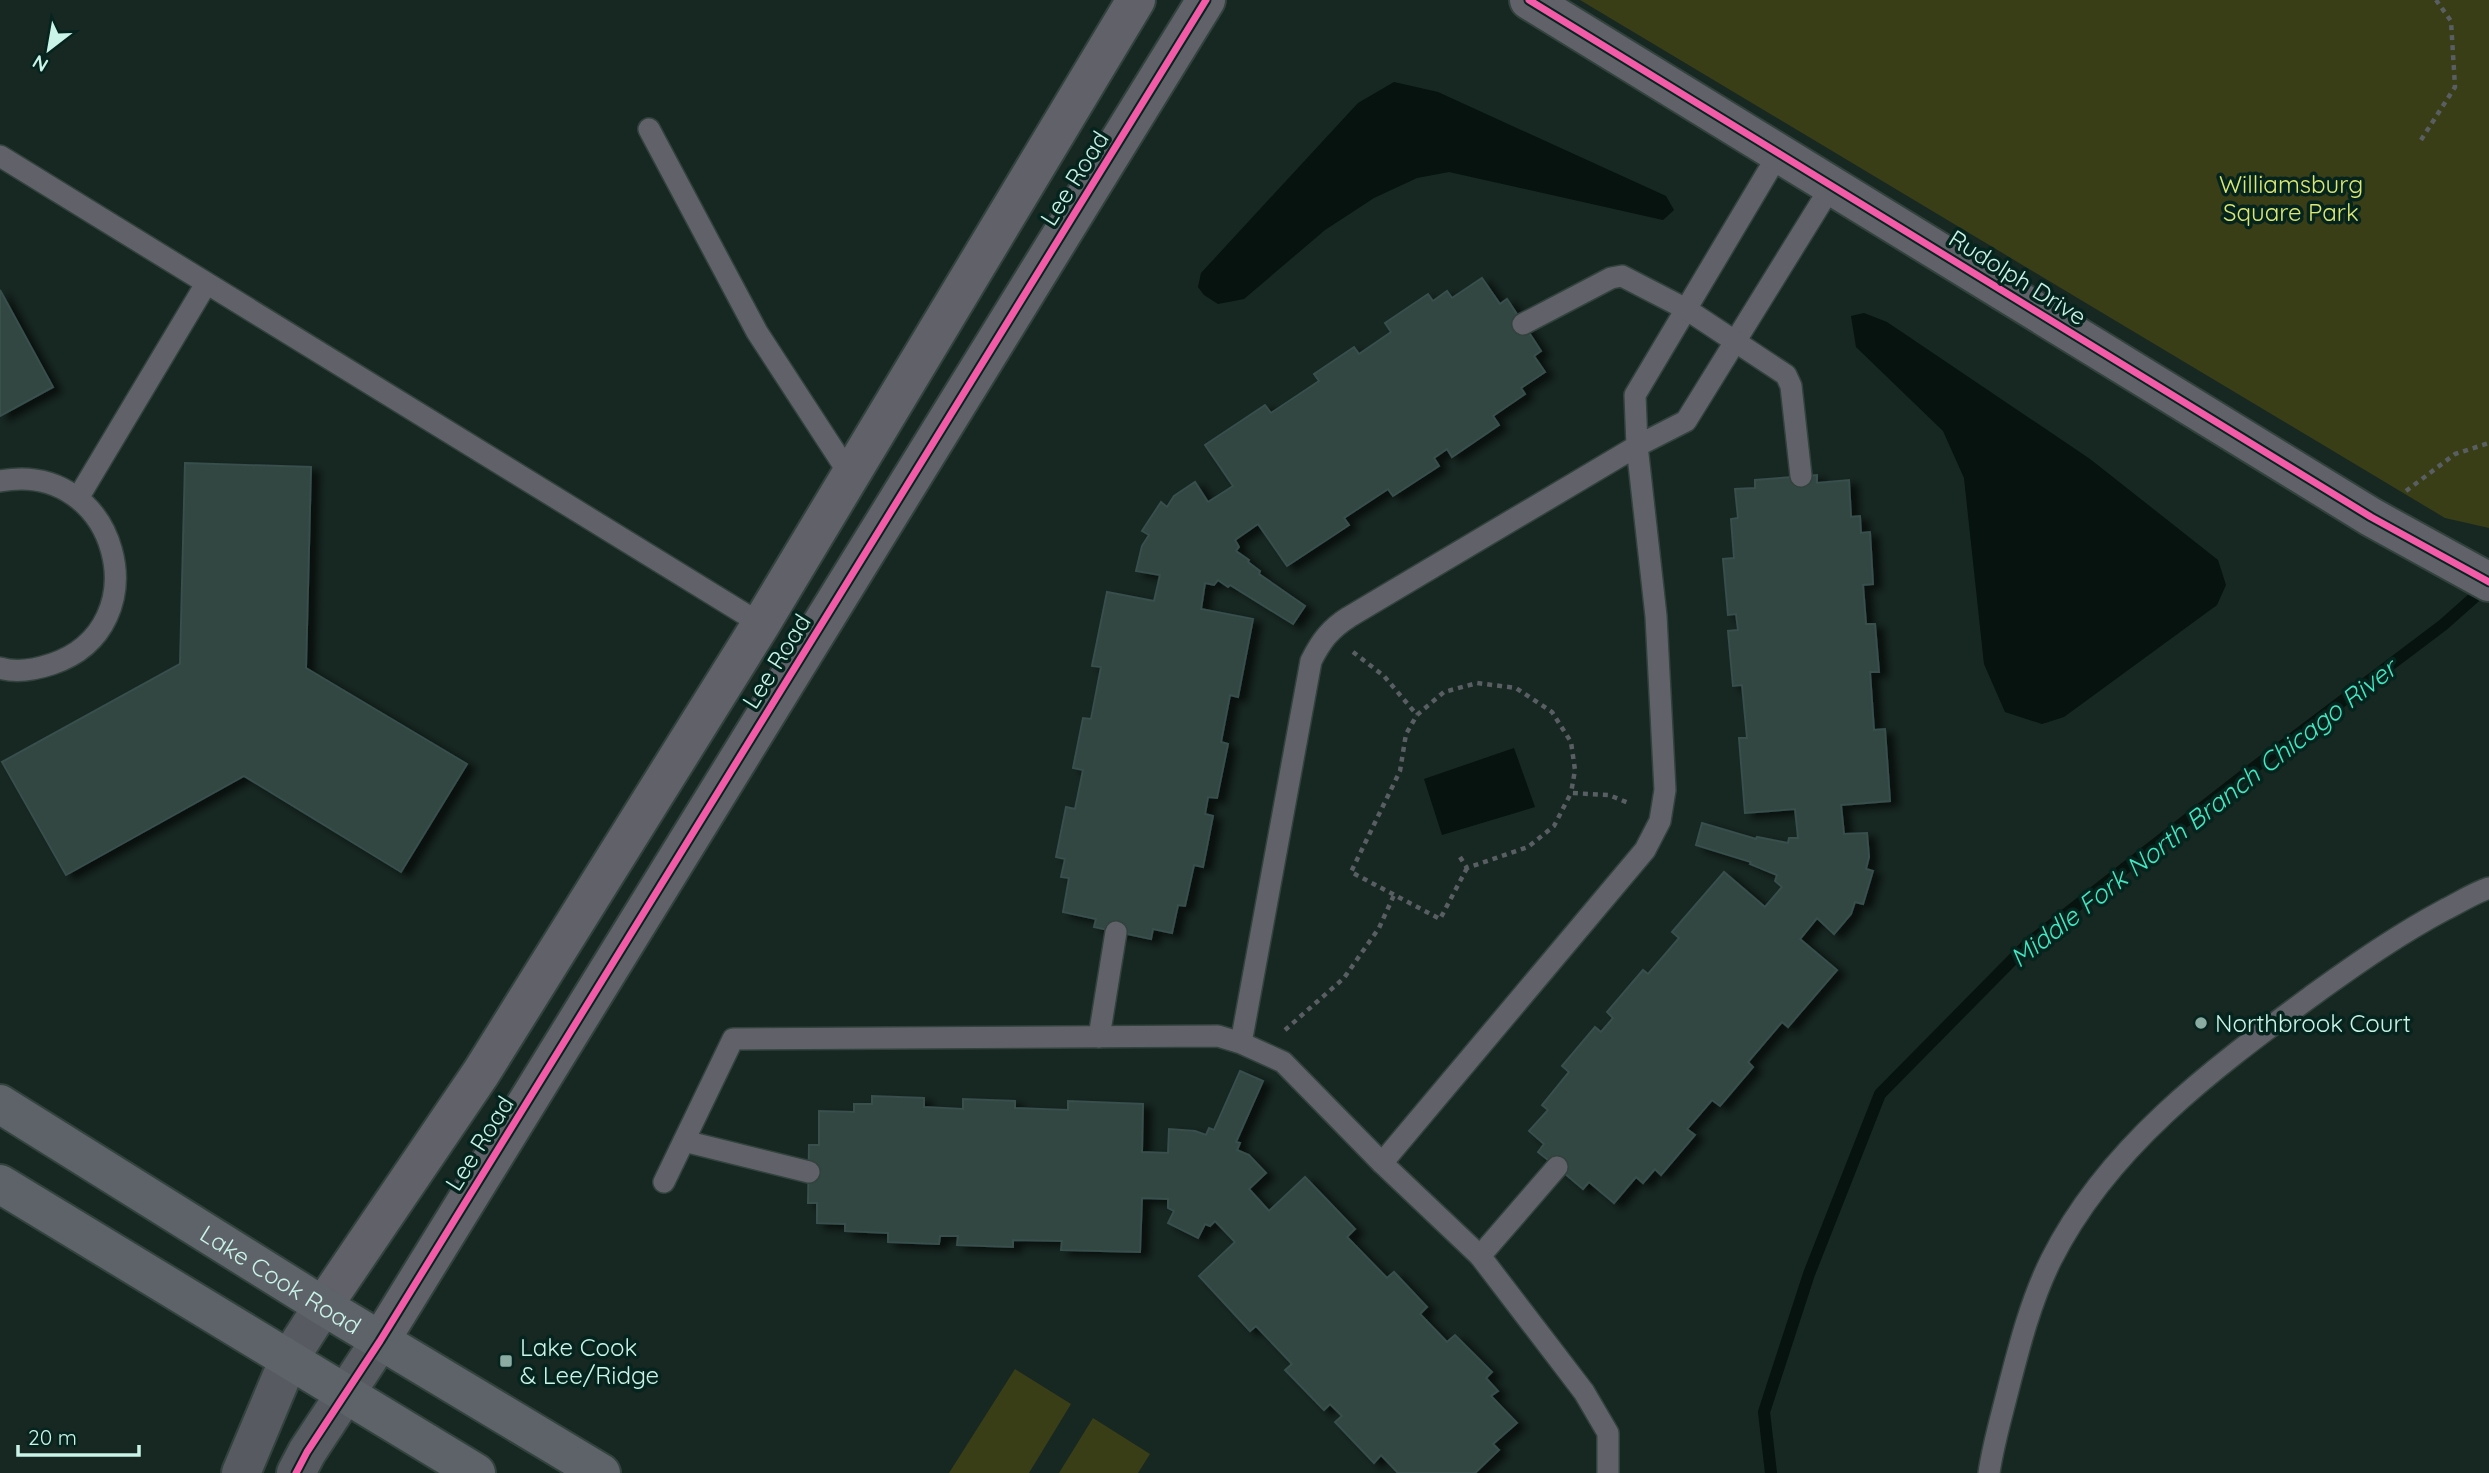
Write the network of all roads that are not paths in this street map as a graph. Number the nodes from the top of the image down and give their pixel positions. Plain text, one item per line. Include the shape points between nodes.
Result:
1 (1136, 0) edge
2 (1206, 0) edge
3 (1529, 0) edge
4 (649, 130) dead end
5 (1779, 153) junction
6 (0, 156) edge
7 (1832, 185) junction
8 (206, 284) junction
9 (1686, 309) junction
10 (1523, 324) dead end
11 (1736, 341) junction
12 (1637, 446) junction
13 (850, 475) junction
14 (1801, 476) dead end
15 (0, 481) edge
16 (78, 498) junction
17 (2489, 582) edge
18 (761, 624) junction
19 (0, 668) edge
20 (2489, 888) edge
21 (1116, 932) dead end
22 (1099, 1037) junction
23 (1241, 1043) junction
24 (0, 1104) edge
25 (684, 1141) junction
26 (1382, 1163) junction
27 (1557, 1167) dead end
28 (809, 1172) dead end
29 (664, 1182) dead end
30 (0, 1184) edge
31 (1479, 1256) junction
32 (323, 1306) junction
33 (380, 1341) junction
34 (289, 1359) junction
35 (345, 1393) junction
36 (241, 1473) edge
37 (296, 1473) edge
38 (476, 1473) edge
39 (601, 1473) edge
40 (1608, 1473) edge
41 (1989, 1473) edge

1 - 13 street, Lee Road
2 - 33 street, Lee Road
3 - 5 street, Rudolph Drive
4 - 13 lane via 757,332
5 - 7 street, Rudolph Drive
5 - 9 lane
6 - 8 lane
7 - 11 lane
7 - 17 street, Rudolph Drive
8 - 16 lane
8 - 18 lane
9 - 10 lane via 1622,276
9 - 11 lane
9 - 12 lane via 1635,395
11 - 12 lane via 1686,421
11 - 14 lane via 1786,375
12 - 23 lane via 1328,633 1311,661
12 - 26 lane via 1656,616 1665,790 1661,816 1645,850
13 - 18 street, Lee Road
15 - 16 lane via 50,482
16 - 19 lane via 100,520 113,549 117,580 109,611 92,638 67,659 37,669
18 - 32 street, Lee Road via 481,1073
20 - 41 lane via 2367,956 2202,1080 2127,1150 2086,1202 2051,1260 2028,1320
21 - 22 lane
22 - 23 lane via 1218,1036
22 - 25 lane via 733,1039
23 - 26 lane via 1283,1062
24 - 32 main road, Lake Cook Road
25 - 28 lane
25 - 29 lane
26 - 31 lane
27 - 31 lane
30 - 34 main road
31 - 40 lane via 1584,1392 1608,1433
32 - 33 main road, Lake Cook Road
32 - 34 street
33 - 35 street
33 - 39 main road, Lake Cook Road
34 - 35 main road
34 - 36 street
35 - 37 street
35 - 38 main road

